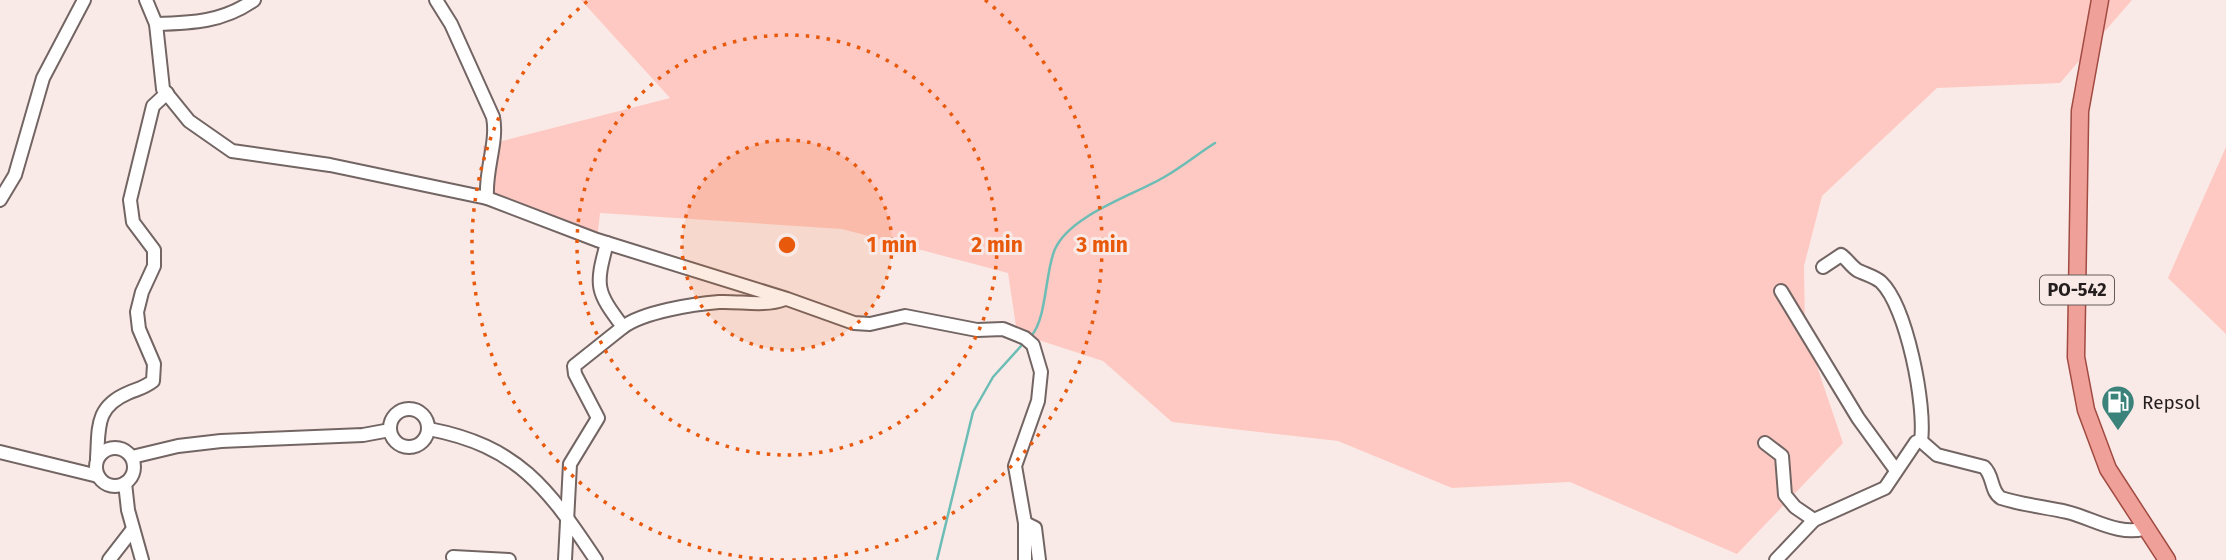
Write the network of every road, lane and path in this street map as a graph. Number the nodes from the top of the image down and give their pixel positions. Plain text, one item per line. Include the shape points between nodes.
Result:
1 (84, 0) edge
2 (146, 0) edge
3 (254, 0) edge
4 (436, 0) edge
5 (2100, 0) edge
6 (156, 23) junction
7 (167, 93) junction
8 (486, 198) junction
9 (0, 200) edge
10 (607, 243) junction
11 (1823, 267) dead end
12 (1781, 291) dead end
13 (787, 299) junction
14 (623, 327) junction
15 (390, 429) junction
16 (429, 429) junction
17 (99, 435) junction
18 (1921, 441) junction
19 (1765, 443) dead end
20 (112, 447) junction
21 (0, 452) edge
22 (132, 457) junction
23 (97, 467) junction
24 (1895, 469) junction
25 (118, 484) junction
26 (566, 515) junction
27 (1814, 520) junction
28 (1025, 523) junction
29 (2146, 528) junction
30 (133, 529) junction
31 (109, 560) edge
32 (142, 560) edge
33 (454, 560) edge
34 (509, 560) edge
35 (565, 560) edge
36 (596, 560) edge
37 (1025, 560) edge
38 (1039, 560) edge
39 (1776, 560) edge
40 (2167, 560) edge

1 - 9 street via 43,78 15,175
2 - 6 street
3 - 6 street via 204,23
4 - 8 street via 493,117 496,130
5 - 29 main road, PO-542 via 2080,111 2076,357 2086,410 2108,470
6 - 7 street
7 - 8 street via 189,121 232,151 330,165
7 - 17 street via 153,106 130,200 133,222 154,250 154,266 137,312 155,372 153,382 119,397 103,413
8 - 10 street
10 - 13 street
10 - 14 street via 598,290
11 - 18 street via 1842,255 1885,288 1913,359 1923,423
12 - 24 street via 1858,418
13 - 14 street via 719,302 644,314
13 - 28 street via 854,323 905,316 977,330 1013,331 1033,345 1041,386 1015,466
14 - 26 street via 574,366 598,418 570,464
15 - 16 street via 400,445 413,447 424,441
15 - 16 street via 397,413 409,409 421,412
15 - 22 street via 363,435 189,445
16 - 26 street via 465,436 514,460
17 - 20 street
17 - 23 street
18 - 24 street
18 - 29 street via 1937,456 1984,467 2001,498 2125,530
19 - 27 street via 1782,456 1785,495
20 - 22 street
20 - 23 street
21 - 23 street via 79,472
22 - 25 street via 133,471
23 - 25 street
24 - 27 street via 1890,482 1876,494
25 - 30 street
26 - 35 street
26 - 36 street
27 - 39 street
28 - 37 street
28 - 38 street via 1035,528
29 - 40 main road, PO-542
30 - 31 street
30 - 32 street
33 - 34 street

